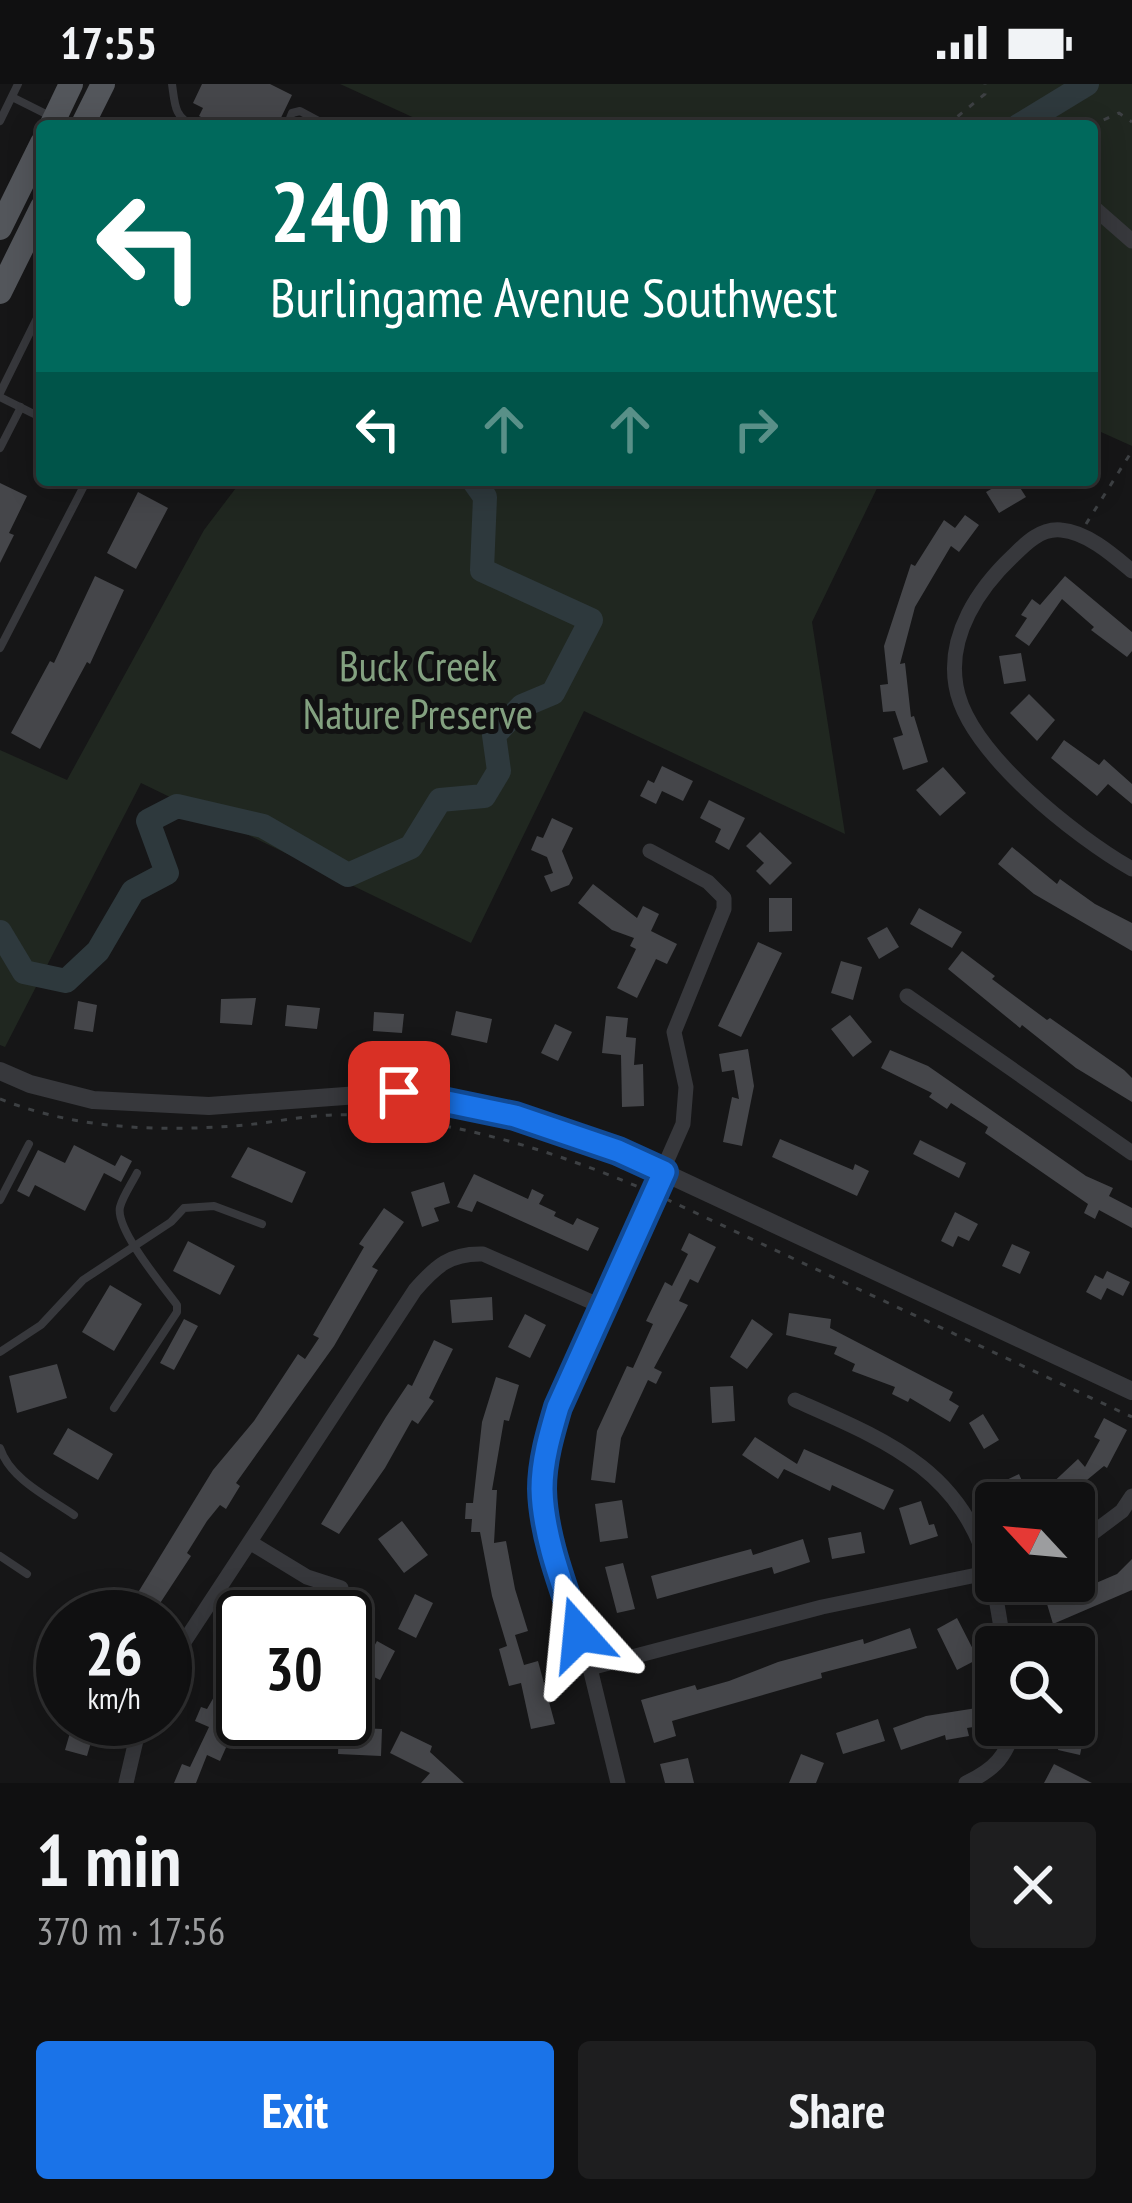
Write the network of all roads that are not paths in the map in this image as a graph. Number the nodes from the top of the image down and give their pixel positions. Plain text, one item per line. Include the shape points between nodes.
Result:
1 (18, 84) edge
2 (71, 84) edge
3 (103, 84) edge
4 (172, 84) edge
5 (11, 98) junction
6 (50, 120) edge
7 (54, 120) edge
8 (85, 120) edge
9 (181, 120) edge
10 (289, 120) edge
11 (317, 120) edge
12 (0, 121) edge
13 (36, 155) edge
14 (1098, 211) edge
15 (36, 219) edge
16 (0, 228) edge
17 (1132, 241) edge
18 (0, 292) edge
19 (36, 320) edge
20 (0, 395) edge
21 (21, 407) junction
22 (36, 415) edge
23 (0, 448) edge
24 (84, 486) edge
25 (1132, 571) edge
26 (4, 631) edge
27 (0, 648) edge
28 (650, 851) dead end
29 (1132, 869) edge
30 (907, 996) dead end
31 (0, 1071) edge
32 (29, 1144) dead end
33 (1132, 1153) edge
34 (664, 1172) junction
35 (137, 1173) dead end
36 (0, 1200) edge
37 (262, 1224) dead end
38 (135, 1247) junction
39 (603, 1307) junction
40 (0, 1352) edge
41 (1132, 1391) edge
42 (795, 1400) dead end
43 (114, 1408) dead end
44 (0, 1448) edge
45 (1132, 1496) edge
46 (74, 1515) dead end
47 (1095, 1531) edge
48 (975, 1532) edge
49 (251, 1543) junction
50 (0, 1556) edge
51 (27, 1574) dead end
52 (975, 1576) edge
53 (341, 1588) dead end
54 (192, 1631) edge
55 (590, 1668) junction
56 (135, 1746) edge
57 (1008, 1746) edge
58 (126, 1783) edge
59 (618, 1783) edge
60 (966, 1783) edge

1 - 5 lane
2 - 7 main road
3 - 8 main road
4 - 9 lane
5 - 6 lane
5 - 12 lane
10 - 11 lane via 300,111
13 - 16 main road
14 - 17 street
15 - 18 main road
19 - 20 lane
20 - 21 lane
21 - 22 lane
21 - 23 lane
24 - 26 lane
25 - 29 street via 1080,536 1060,530 1031,538 974,602 961,632 956,686 981,740 1048,806
26 - 27 lane
28 - 34 street via 724,898 674,1032 686,1088 683,1124
30 - 33 street
31 - 34 street via 93,1100 148,1105 399,1092 515,1116
32 - 36 lane
34 - 39 street
34 - 41 street
35 - 38 lane via 119,1208
37 - 38 lane via 202,1204 184,1208
38 - 40 lane
38 - 43 lane via 177,1312
39 - 49 street via 483,1253 439,1263
39 - 55 street via 558,1407 542,1492
42 - 48 street via 889,1441 934,1473
44 - 46 lane via 16,1474
45 - 47 street
49 - 53 street
49 - 54 street
50 - 51 lane
52 - 55 street
55 - 59 street
56 - 58 street
57 - 60 street via 990,1772

